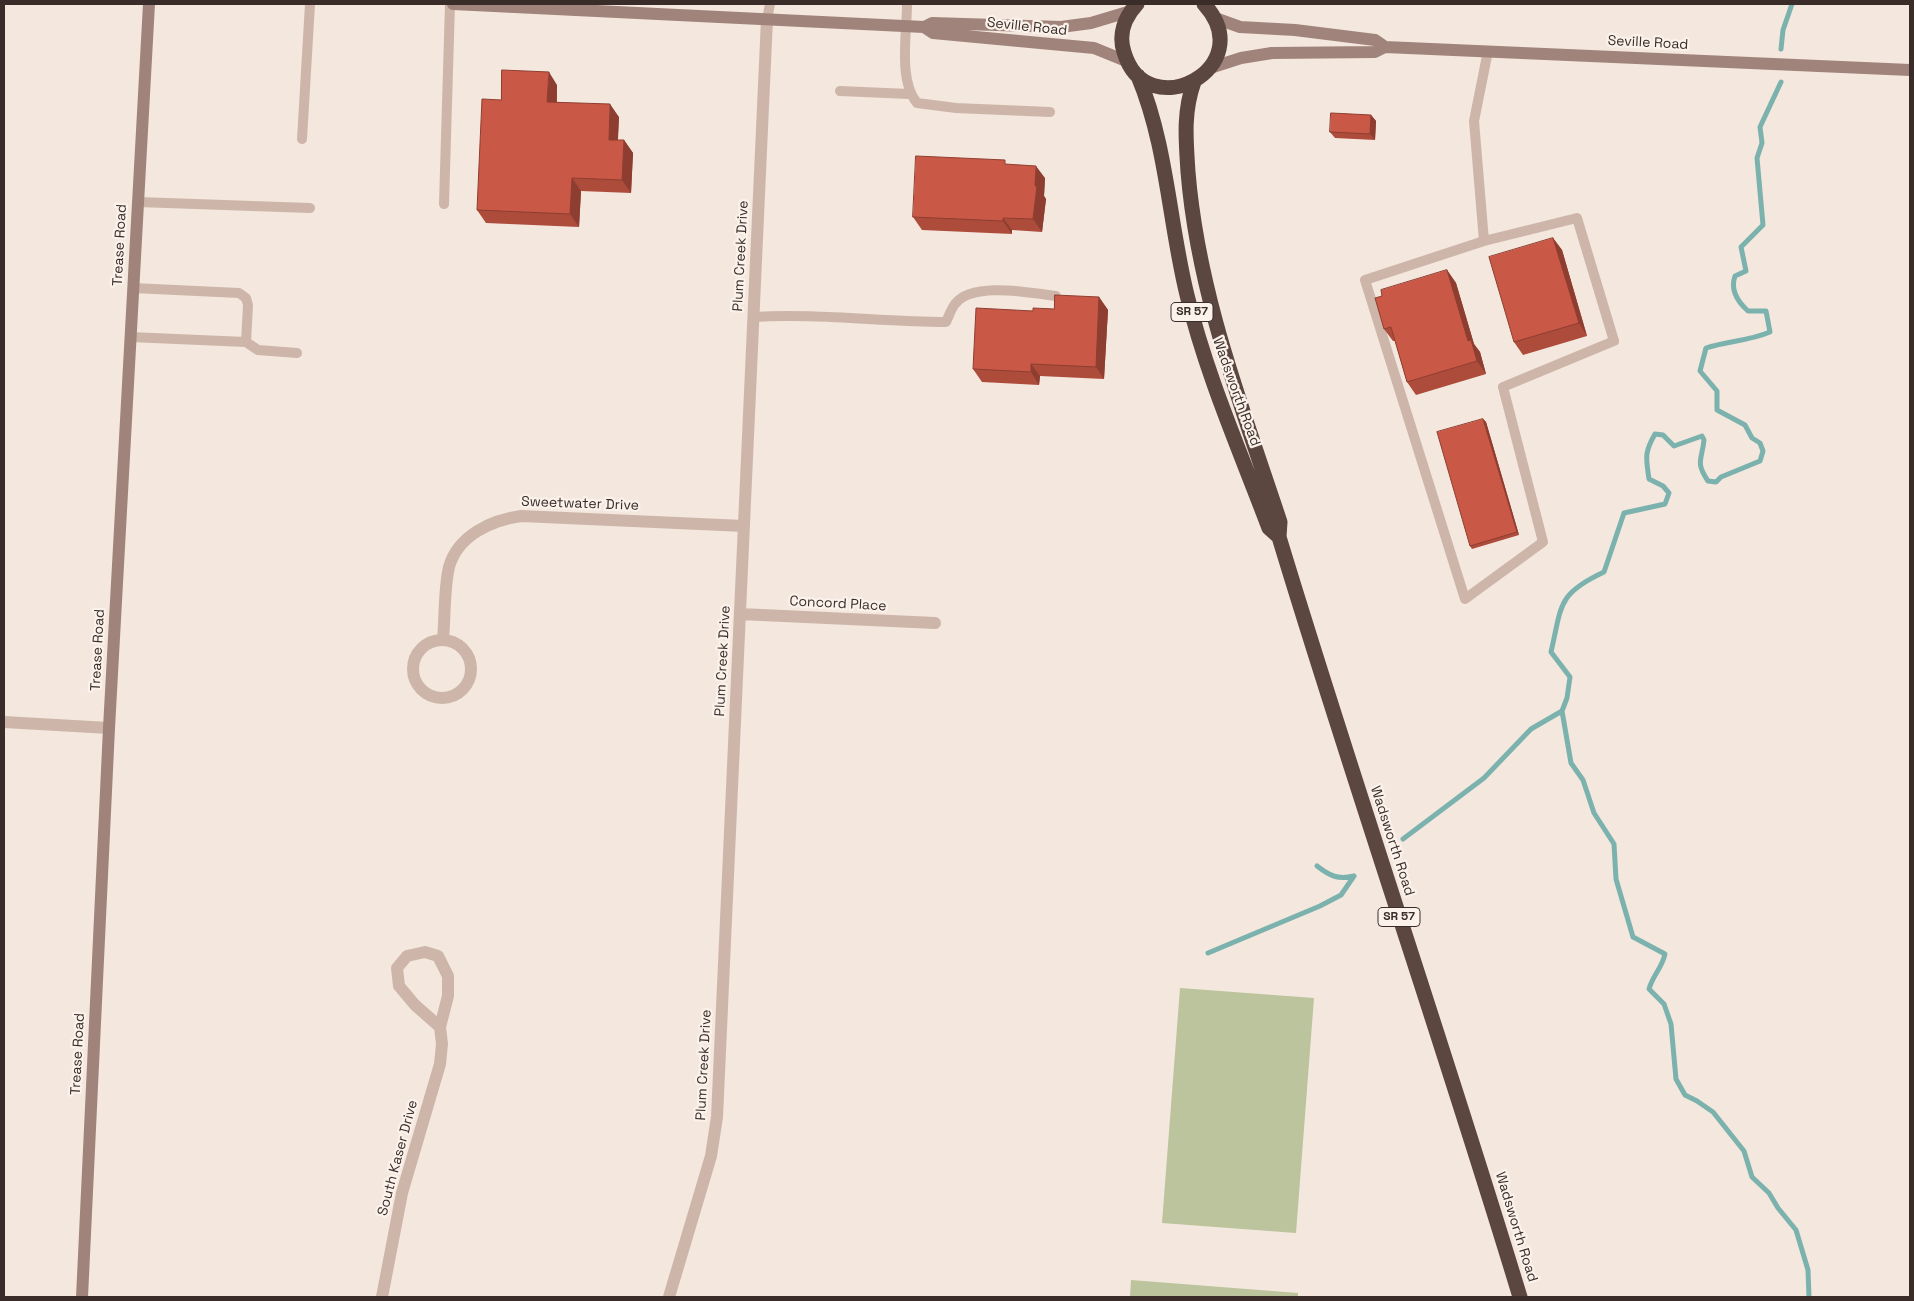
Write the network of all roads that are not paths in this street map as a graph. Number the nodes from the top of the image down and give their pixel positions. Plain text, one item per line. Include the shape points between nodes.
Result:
1 (149, 4) edge
2 (310, 4) edge
3 (451, 4) edge
4 (460, 4) edge
5 (770, 4) edge
6 (908, 4) edge
7 (1204, 4) edge
8 (587, 7) edge
9 (1134, 7) edge
10 (1215, 18) junction
11 (767, 19) junction
12 (907, 26) junction
13 (924, 27) junction
14 (1385, 47) junction
15 (1488, 51) junction
16 (1126, 61) junction
17 (1210, 68) junction
18 (1910, 70) edge
19 (1138, 76) junction
20 (1194, 82) junction
21 (840, 91) dead end
22 (909, 94) junction
23 (1050, 112) dead end
24 (302, 139) dead end
25 (138, 202) junction
26 (444, 204) dead end
27 (310, 208) dead end
28 (1484, 241) junction
29 (133, 288) junction
30 (1056, 296) edge
31 (753, 316) junction
32 (130, 337) junction
33 (246, 342) junction
34 (297, 353) dead end
35 (744, 526) junction
36 (1279, 537) junction
37 (740, 614) junction
38 (935, 623) dead end
39 (443, 640) junction
40 (4, 722) edge
41 (109, 728) junction
42 (440, 1027) junction
43 (82, 1297) edge
44 (382, 1297) edge
45 (669, 1297) edge
46 (1520, 1297) edge

1 - 25 street, Trease Road
2 - 24 lane
3 - 4 street, Seville Road
3 - 26 lane
4 - 8 street, Seville Road
5 - 11 lane
6 - 12 lane
7 - 10 highway, Wadsworth Road
8 - 11 street, Seville Road
9 - 13 street, Seville Road via 1091,22 1062,27 932,23
9 - 16 highway via 1126,20 1122,40
10 - 14 street, Seville Road via 1240,27 1375,40
10 - 17 highway, Wadsworth Road via 1219,49
11 - 12 street, Seville Road
11 - 31 street, Plum Creek Drive
12 - 13 street, Seville Road
12 - 22 lane via 906,79
13 - 16 street, Seville Road via 933,33 1094,48
14 - 15 street, Seville Road
14 - 17 street, Seville Road via 1375,52 1272,52
15 - 18 street, Seville Road
15 - 28 lane via 1474,121
16 - 19 highway, Wadsworth Road / SR 57
17 - 20 highway, Wadsworth Road
19 - 20 highway, Wadsworth Road via 1165,88
19 - 36 highway, Wadsworth Road / SR 57 via 1160,151 1180,265 1198,335 1269,528
20 - 36 highway, Wadsworth Road / SR 57 via 1185,134 1200,262 1222,349 1280,522
21 - 22 lane
22 - 23 lane via 917,104
25 - 27 lane
25 - 29 street, Trease Road
28 - 28 lane via 1365,280 1465,599 1543,542 1503,387 1614,341 1577,218
29 - 32 street, Trease Road
29 - 33 lane via 239,293 246,298 248,305
30 - 31 lane via 976,291 955,303 946,322 786,314
31 - 35 street, Plum Creek Drive
32 - 33 lane
32 - 41 street, Trease Road
33 - 34 lane via 258,350
35 - 37 street, Plum Creek Drive
35 - 39 street, Sweetwater Drive via 521,516 486,525 458,550 449,566
36 - 46 highway, Wadsworth Road / SR 57
37 - 38 street, Concord Place
37 - 45 street, Plum Creek Drive via 717,1118 711,1156
39 - 39 street via 425,645 414,660 414,679 419,687 435,697 454,695 467,682 470,673 470,663 460,647
40 - 41 street
41 - 43 street, Trease Road
42 - 42 street, South Kaser Drive via 399,986 398,968 407,956 425,952 438,956 442,963 448,976 448,996
42 - 44 street, South Kaser Drive via 440,1064 402,1193

